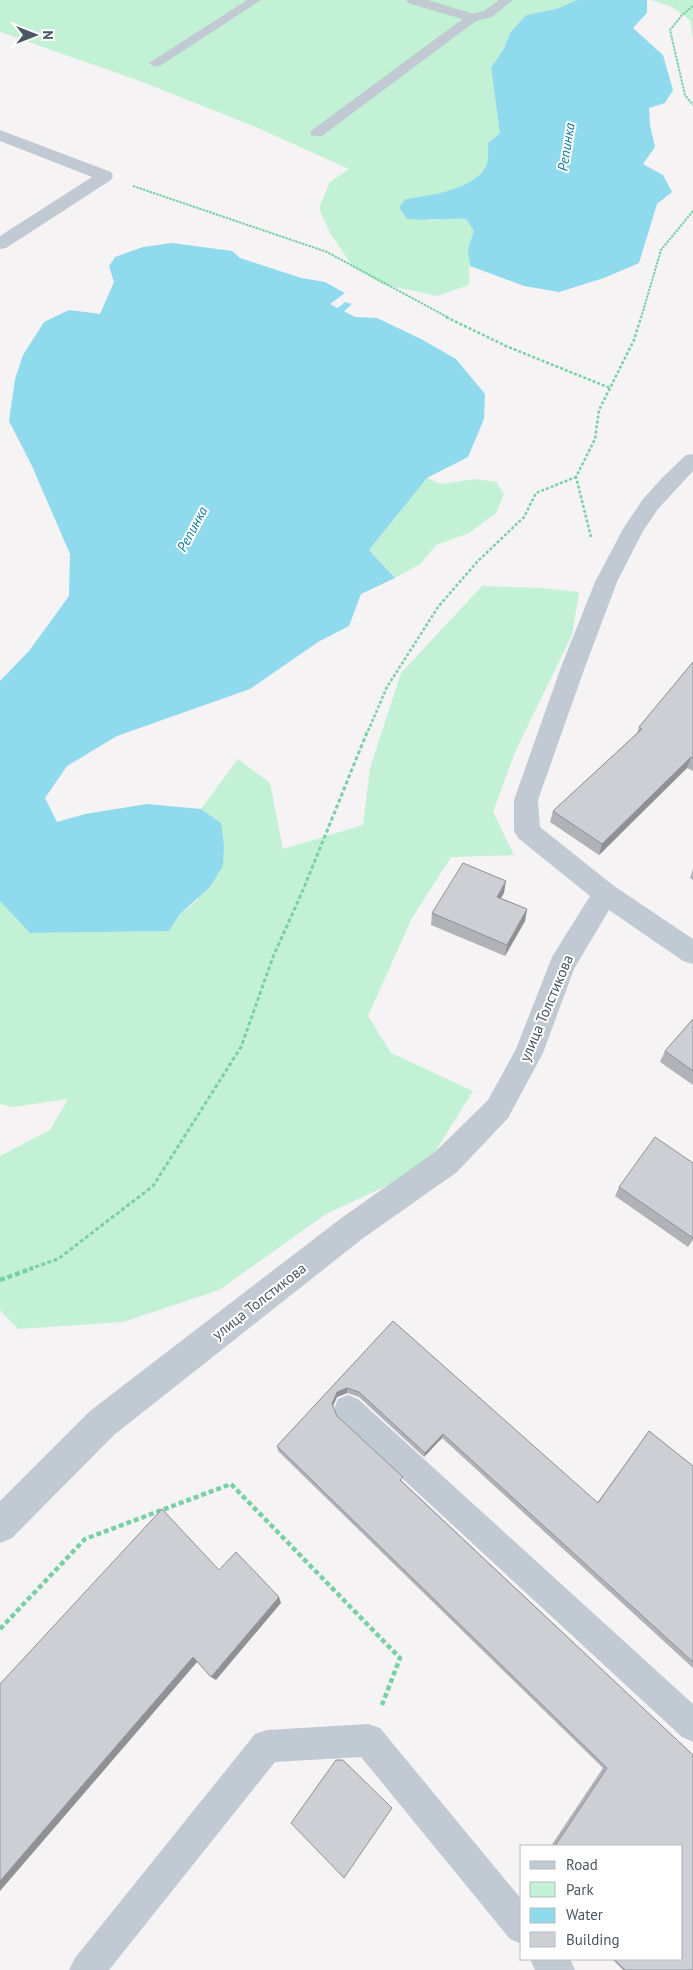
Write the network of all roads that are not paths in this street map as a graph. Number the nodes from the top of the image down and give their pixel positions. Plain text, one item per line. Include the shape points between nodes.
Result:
1 (255, 0) edge
2 (413, 0) edge
3 (506, 0) edge
4 (472, 18) junction
5 (155, 63) dead end
6 (317, 133) dead end
7 (0, 135) edge
8 (0, 244) edge
9 (693, 460) edge
10 (605, 894) junction
11 (693, 953) edge
12 (348, 1409) dead end
13 (0, 1526) edge
14 (693, 1726) edge
15 (520, 1925) edge
16 (549, 1960) edge
17 (87, 1970) edge
18 (557, 1970) edge

1 - 5 lane
2 - 4 street
3 - 4 lane via 488,14
4 - 6 lane
7 - 8 street via 105,176
9 - 10 street via 676,474 640,516 603,586 526,800 527,831
10 - 11 street
10 - 13 street, улица Толстикова via 562,965 529,1054 498,1108 446,1162 351,1229 102,1423
12 - 14 lane
15 - 17 lane via 368,1740 267,1746
16 - 18 lane

